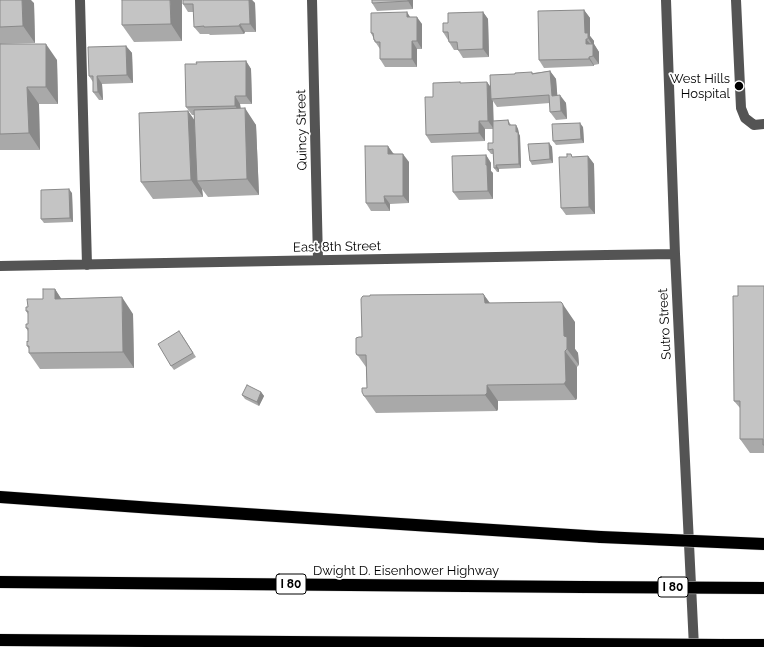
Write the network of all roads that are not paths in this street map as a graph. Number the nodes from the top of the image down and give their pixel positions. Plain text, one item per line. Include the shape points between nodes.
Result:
1 (80, 0) edge
2 (312, 0) edge
3 (666, 0) edge
4 (736, 0) edge
5 (764, 124) edge
6 (675, 254) junction
7 (318, 260) junction
8 (87, 265) junction
9 (0, 266) edge
10 (0, 496) edge
11 (764, 544) edge
12 (0, 582) edge
13 (764, 588) edge
14 (0, 640) edge
15 (720, 646) edge
16 (764, 646) edge
17 (694, 647) edge

1 - 8 street
2 - 7 street, Quincy Street
3 - 6 street, Sutro Street
4 - 5 street via 741,108 745,118 754,125
6 - 7 street, East 8th Street
6 - 17 street, Sutro Street
7 - 8 street, East 8th Street
8 - 9 street, East 8th Street
10 - 11 highway, bridge via 601,537
12 - 13 highway, Dwight D. Eisenhower Highway / I 80, bridge
14 - 15 highway, bridge
15 - 16 highway

